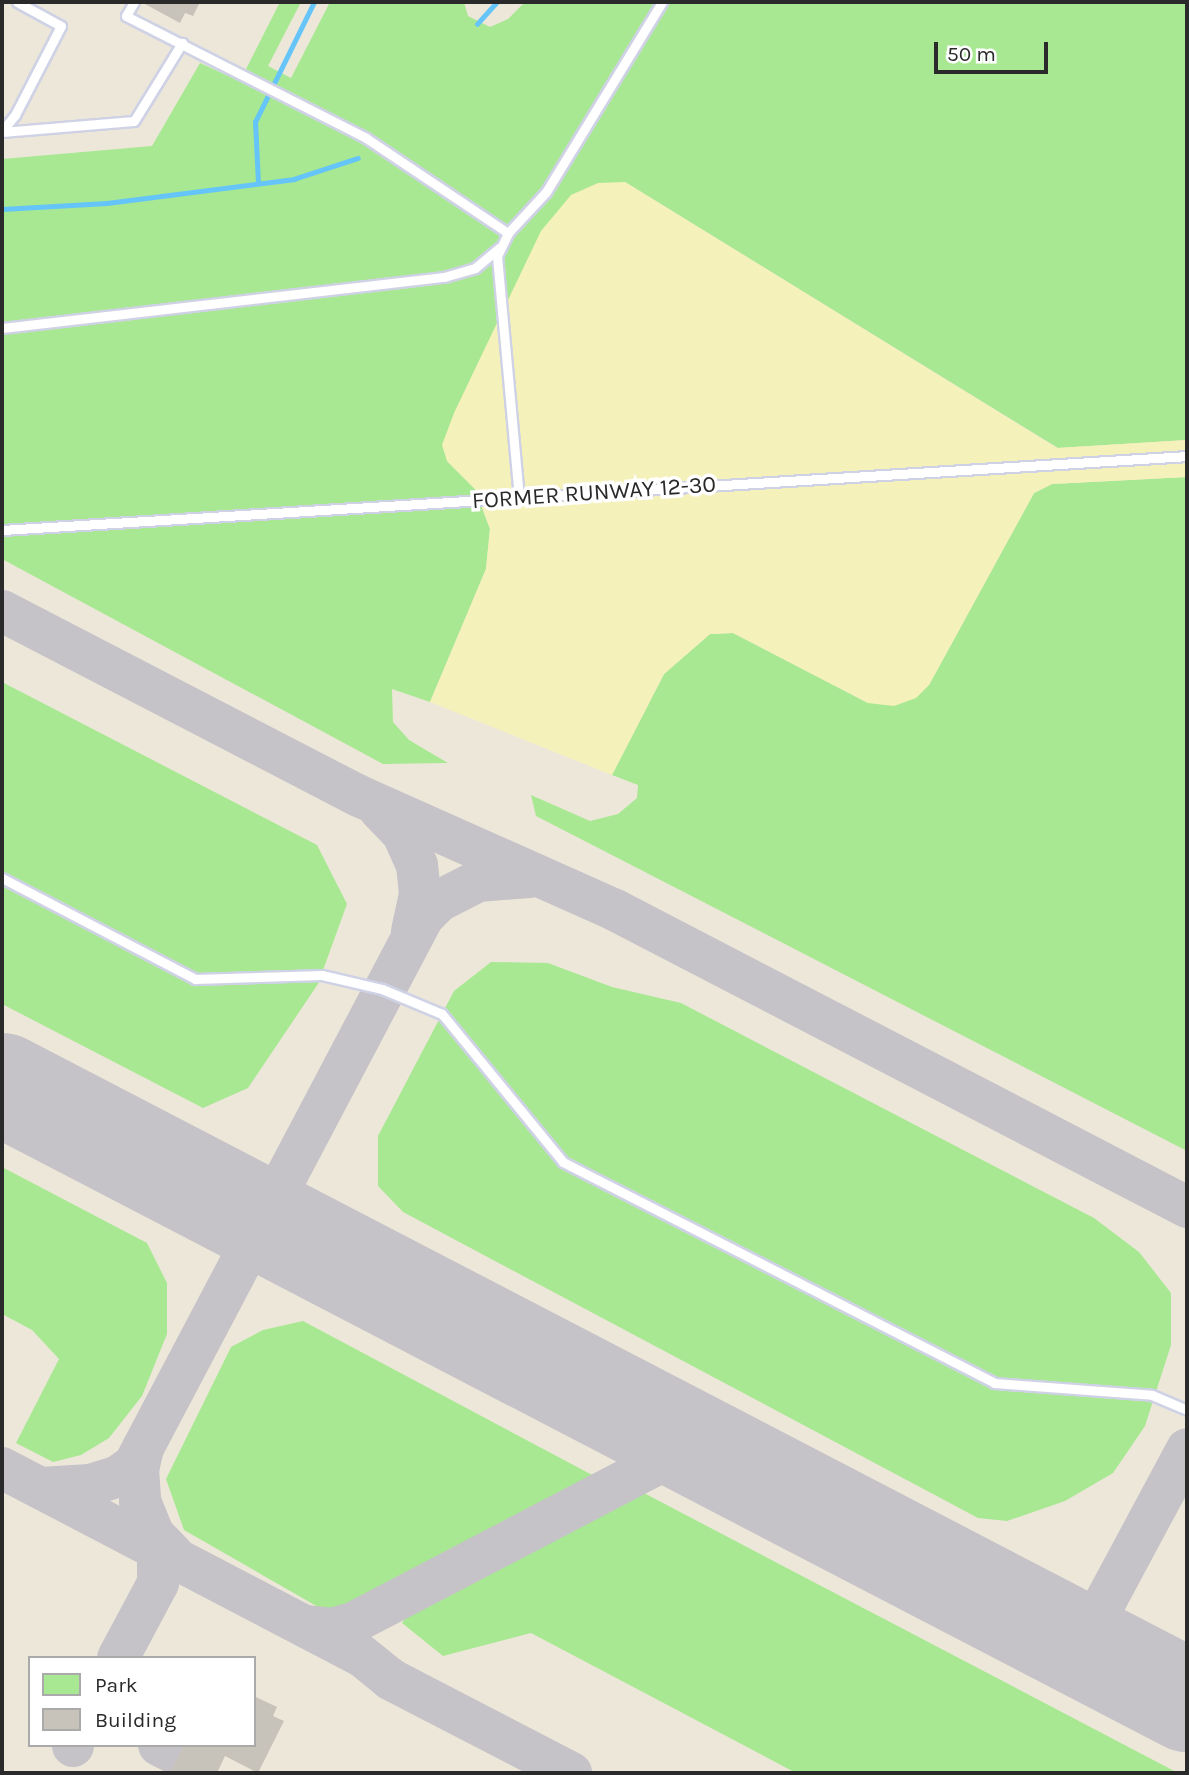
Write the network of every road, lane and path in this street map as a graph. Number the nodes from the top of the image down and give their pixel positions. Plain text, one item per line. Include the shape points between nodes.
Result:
1 (17, 2) edge
2 (134, 2) edge
3 (662, 2) edge
4 (182, 43) junction
5 (2, 132) edge
6 (508, 233) junction
7 (500, 246) junction
8 (2, 328) edge
9 (1187, 456) edge
10 (519, 498) junction
11 (2, 530) edge
12 (2, 878) edge
13 (1187, 1410) edge

1 - 5 lane via 61,26
2 - 4 lane via 127,16
3 - 6 lane via 546,192
4 - 5 lane via 134,121
4 - 6 lane via 366,138
6 - 7 lane
7 - 8 lane via 487,261 452,275
7 - 10 lane via 496,275
9 - 10 lane, FORMER RUNWAY 12-30
10 - 11 lane, FORMER RUNWAY 12-30
12 - 13 lane via 195,979 322,975 382,989 442,1014 563,1162 995,1383 1152,1395

